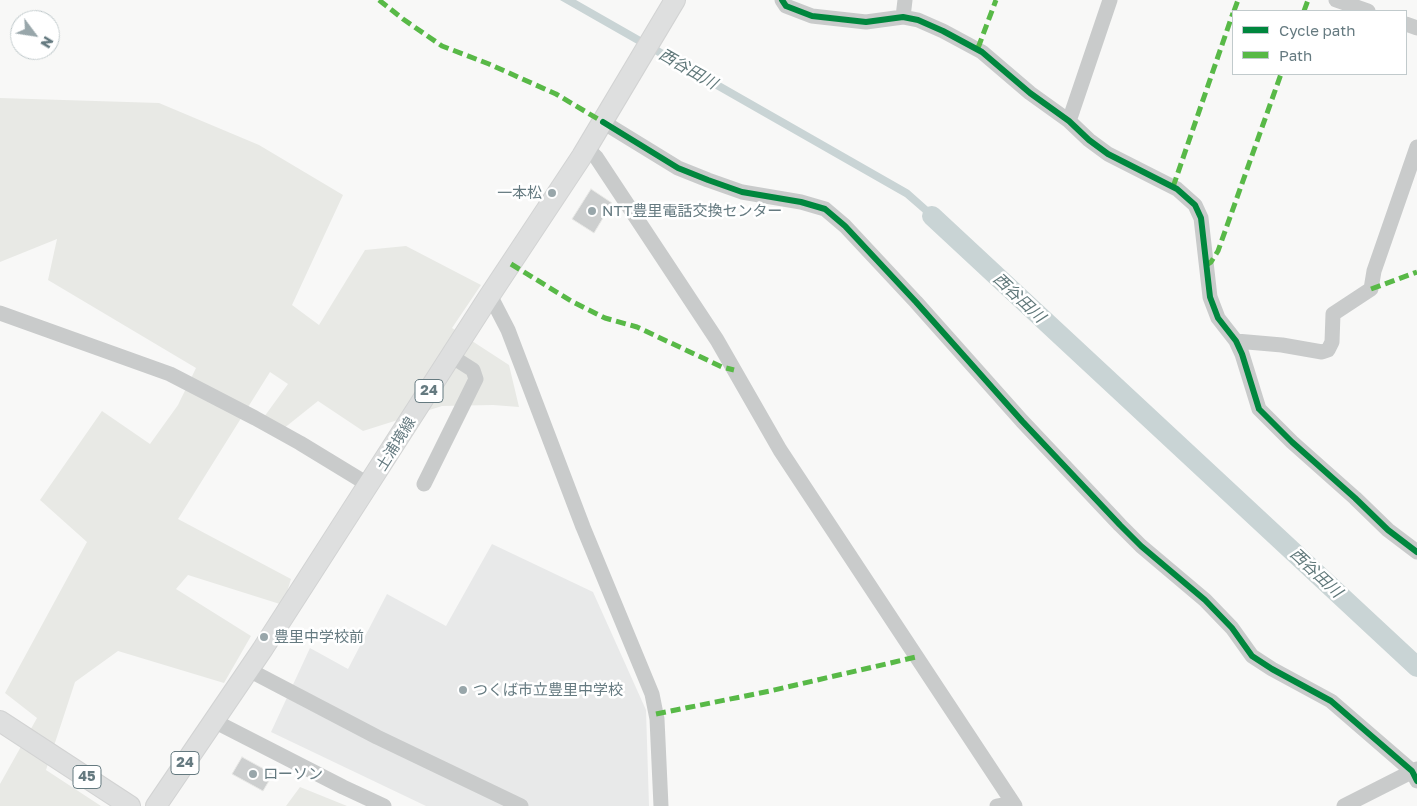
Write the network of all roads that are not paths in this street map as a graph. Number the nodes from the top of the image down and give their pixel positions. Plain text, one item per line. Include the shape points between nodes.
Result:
1 (675, 0) edge
2 (782, 0) edge
3 (905, 0) edge
4 (1110, 0) edge
5 (1336, 0) edge
6 (1365, 10) edge
7 (903, 17) junction
8 (1069, 121) junction
9 (603, 122) junction
10 (1417, 147) edge
11 (587, 148) junction
12 (488, 298) junction
13 (0, 313) edge
14 (1236, 341) junction
15 (451, 356) junction
16 (424, 484) dead end
17 (369, 485) junction
18 (1417, 552) edge
19 (249, 670) junction
20 (0, 721) edge
21 (214, 721) junction
22 (1415, 774) edge
23 (1014, 804) edge
24 (130, 806) edge
25 (156, 806) edge
26 (384, 806) edge
27 (521, 806) edge
28 (661, 806) edge
29 (997, 806) edge
30 (1344, 806) edge

1 - 9 main road, 土浦境線 / 24
2 - 7 street via 786,6 812,16 866,22
3 - 7 street
4 - 8 street
5 - 6 street
7 - 8 street via 918,20 978,48 1030,93
8 - 14 street via 1108,154 1177,189 1195,205 1201,218 1210,297 1218,318
9 - 11 main road, 土浦境線 / 24
9 - 22 street via 678,168 708,180 742,192 826,209 916,302 1120,526 1205,600 1232,628 1252,656 1331,702
10 - 14 street via 1371,289 1333,314 1332,342 1328,350 1322,352
11 - 12 main road, 土浦境線 / 24
11 - 23 street via 717,340 780,450
12 - 15 main road, 土浦境線 / 24
12 - 28 street via 493,301 508,330 652,694 657,719
13 - 17 street via 170,374 278,430
14 - 18 street via 1259,409 1388,530
15 - 16 street via 473,370 476,379
15 - 17 main road, 土浦境線 / 24
17 - 19 main road, 土浦境線 / 24
19 - 21 main road, 土浦境線 / 24
19 - 27 street via 377,737
20 - 24 main road, 45
21 - 25 main road, 土浦境線 / 24
21 - 26 street
22 - 30 street
23 - 29 street

